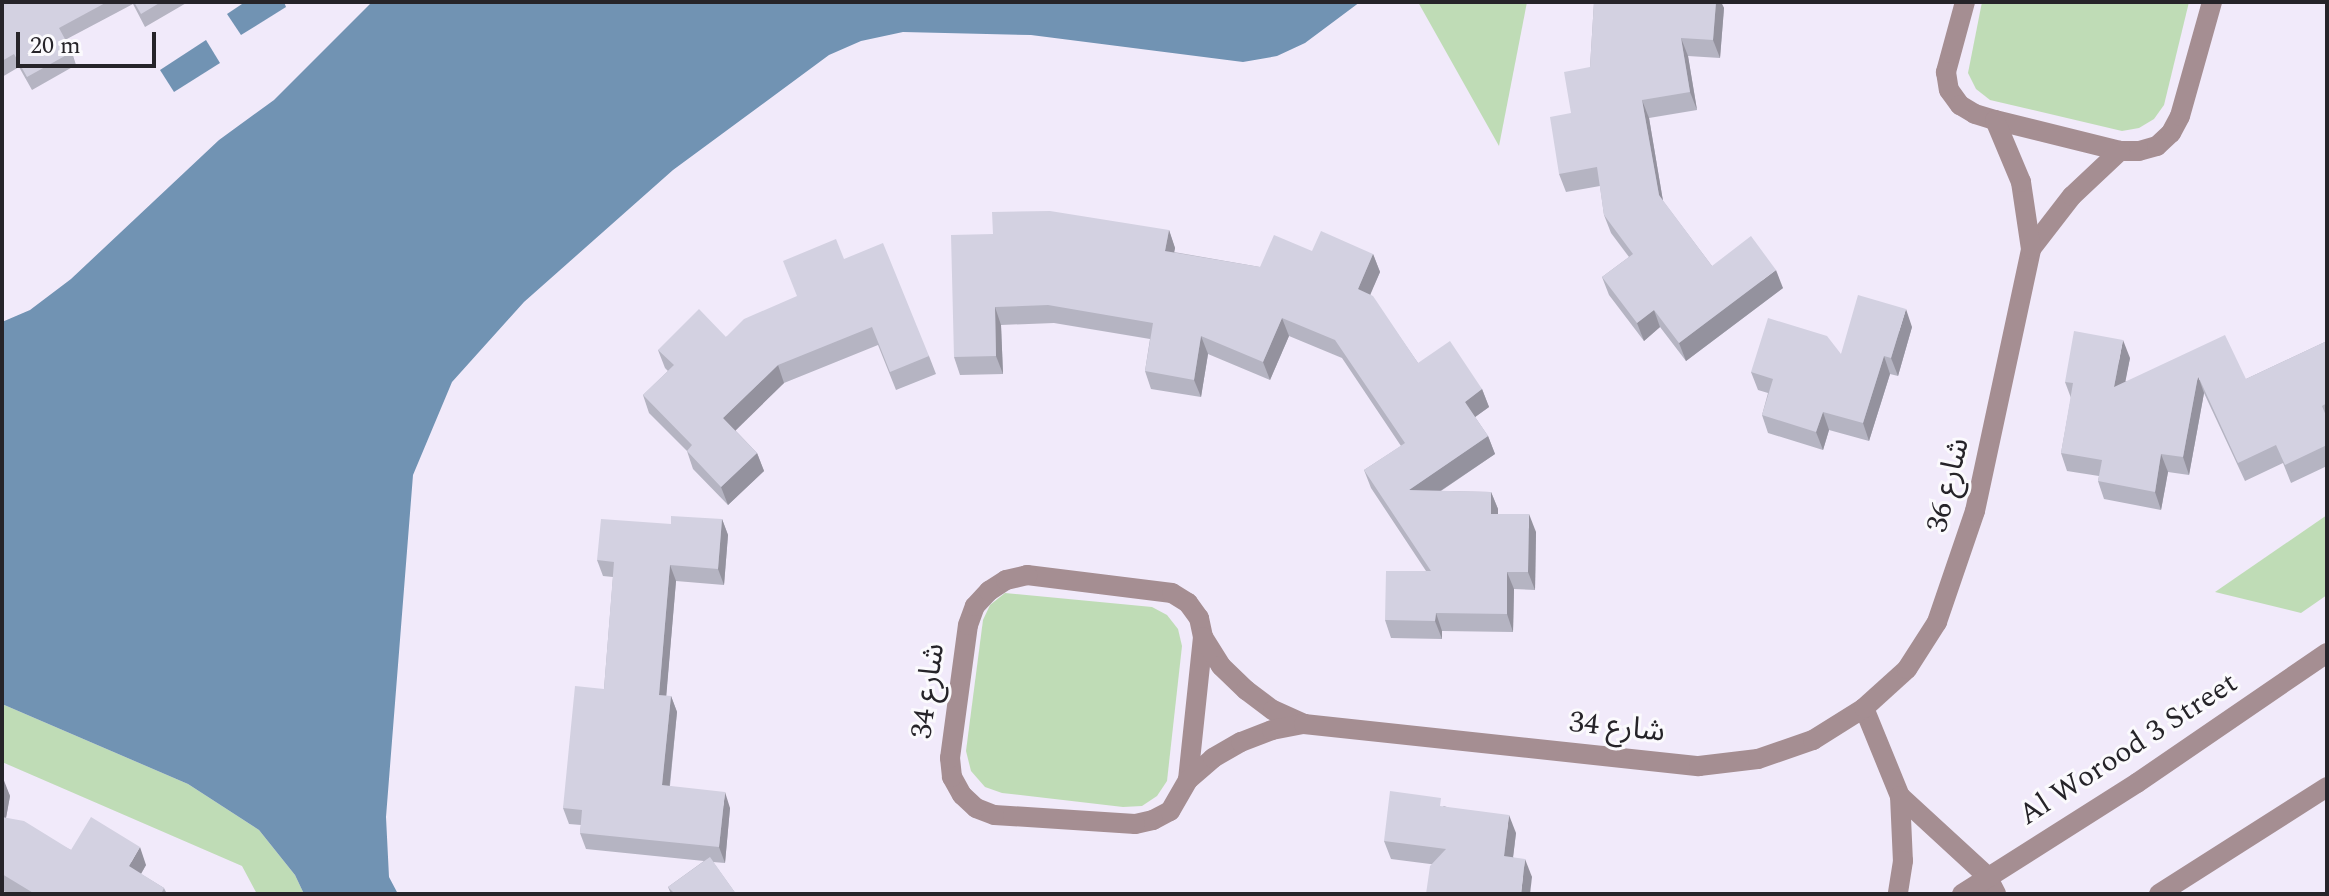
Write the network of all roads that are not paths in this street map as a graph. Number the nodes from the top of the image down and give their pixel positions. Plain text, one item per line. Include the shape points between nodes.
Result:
1 (1965, 2) edge
2 (2212, 2) edge
3 (1995, 120) junction
4 (2120, 151) junction
5 (2031, 249) junction
6 (1203, 637) junction
7 (2327, 653) edge
8 (1864, 708) junction
9 (1304, 724) junction
10 (1188, 780) junction
11 (2327, 787) edge
12 (1900, 796) junction
13 (1991, 885) edge
14 (1898, 894) edge
15 (1962, 894) edge
16 (2159, 894) edge

1 - 3 street via 1946,72 1949,90 1960,105
2 - 4 street via 2171,133 2157,146
3 - 4 street
3 - 5 street, شارع 36 via 2021,182
4 - 5 street, شارع 36 via 2072,196
5 - 8 street, شارع 36 via 1959,565 1937,622 1907,669
6 - 9 street, شارع 34 via 1221,666 1246,690
6 - 10 street, شارع 34
6 - 10 street, شارع 34 via 1199,618 1172,593 1027,575 1006,580 975,606 968,625 950,758 962,795 994,815 1144,822 1170,811
7 - 13 street, Al Worood 3 Street
8 - 9 street, شارع 34 via 1813,740 1758,759 1699,766
8 - 12 street
9 - 10 street, شارع 34 via 1241,742
11 - 16 street
12 - 13 street
12 - 14 street via 1903,861
13 - 15 street, Al Worood 3 Street

